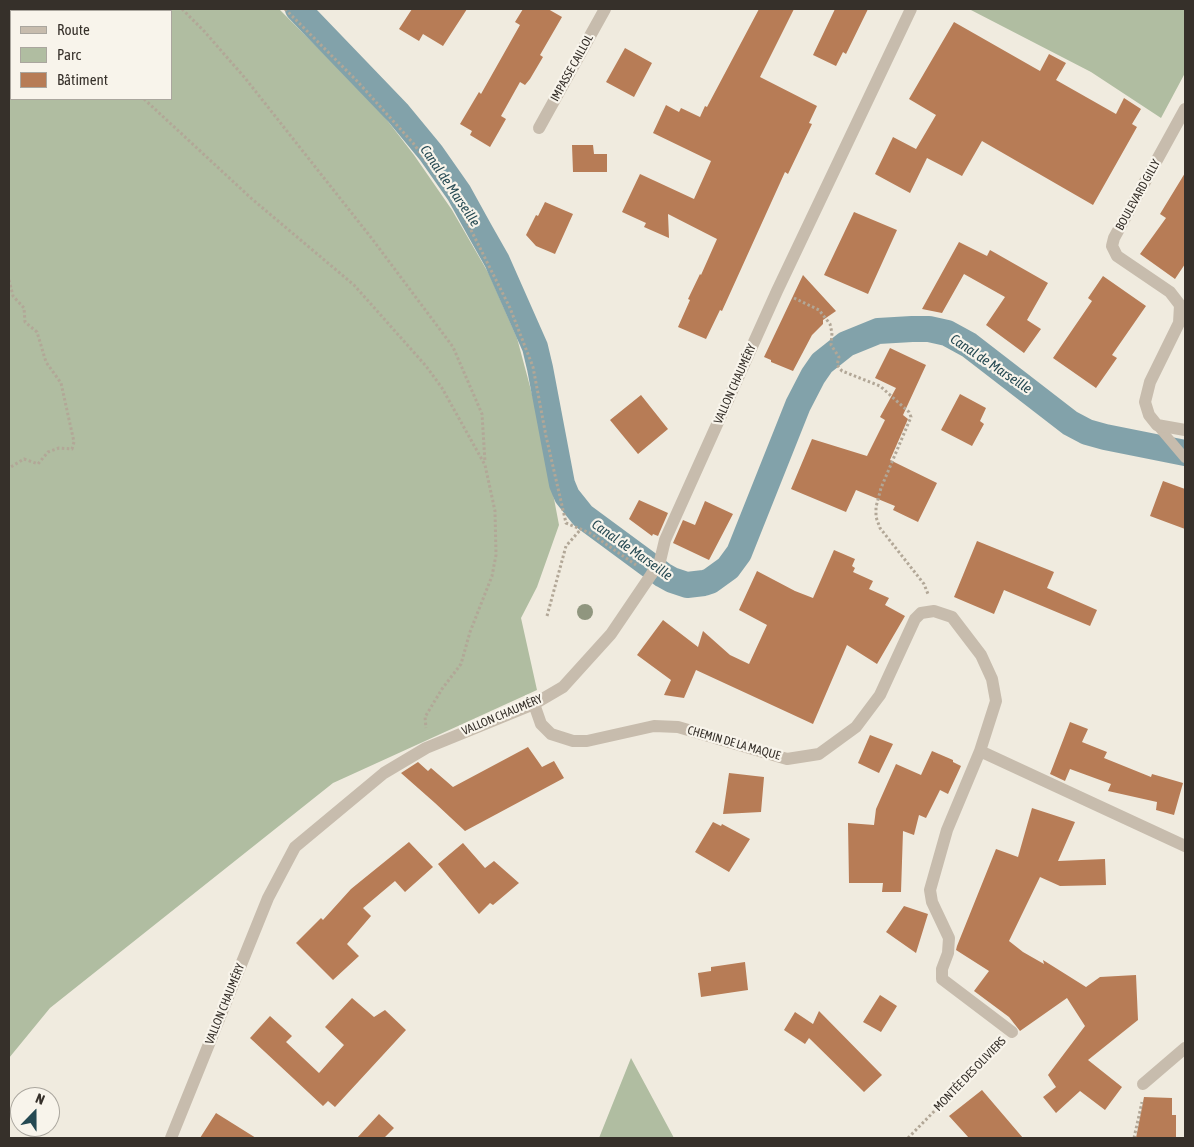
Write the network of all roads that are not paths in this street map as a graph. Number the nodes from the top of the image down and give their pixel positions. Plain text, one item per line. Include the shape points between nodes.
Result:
1 (605, 9) edge
2 (911, 9) edge
3 (1185, 109) edge
4 (539, 128) dead end
5 (1182, 324) edge
6 (1157, 425) junction
7 (1185, 430) edge
8 (1185, 458) edge
9 (534, 704) junction
10 (980, 751) junction
11 (1185, 846) edge
12 (1012, 1032) road end
13 (1185, 1048) edge
14 (1143, 1084) road end
15 (171, 1138) edge

1 - 4 street, IMPASSE CAILLOL
2 - 9 street, VALLON CHAUMÉRY via 777,291 665,540 660,561 611,634 562,687
3 - 5 street, BOULEVARD GILLY via 1112,246 1117,256 1170,292 1180,305
5 - 6 street, BOULEVARD GILLY via 1150,382 1145,402
6 - 7 street
6 - 8 lane
9 - 10 street, CHEMIN DE LA MAQUE via 541,724 551,734 573,742 654,726 678,727 787,759 819,754 856,727 880,695 915,619 921,613 934,611 952,617 981,655 992,679 996,701
9 - 15 street, VALLON CHAUMÉRY via 426,748 384,773 295,847 268,898
10 - 11 street
10 - 12 street, MONTÉE DES OLIVIERS via 947,830 930,890 932,902 950,938 942,979
13 - 14 street

